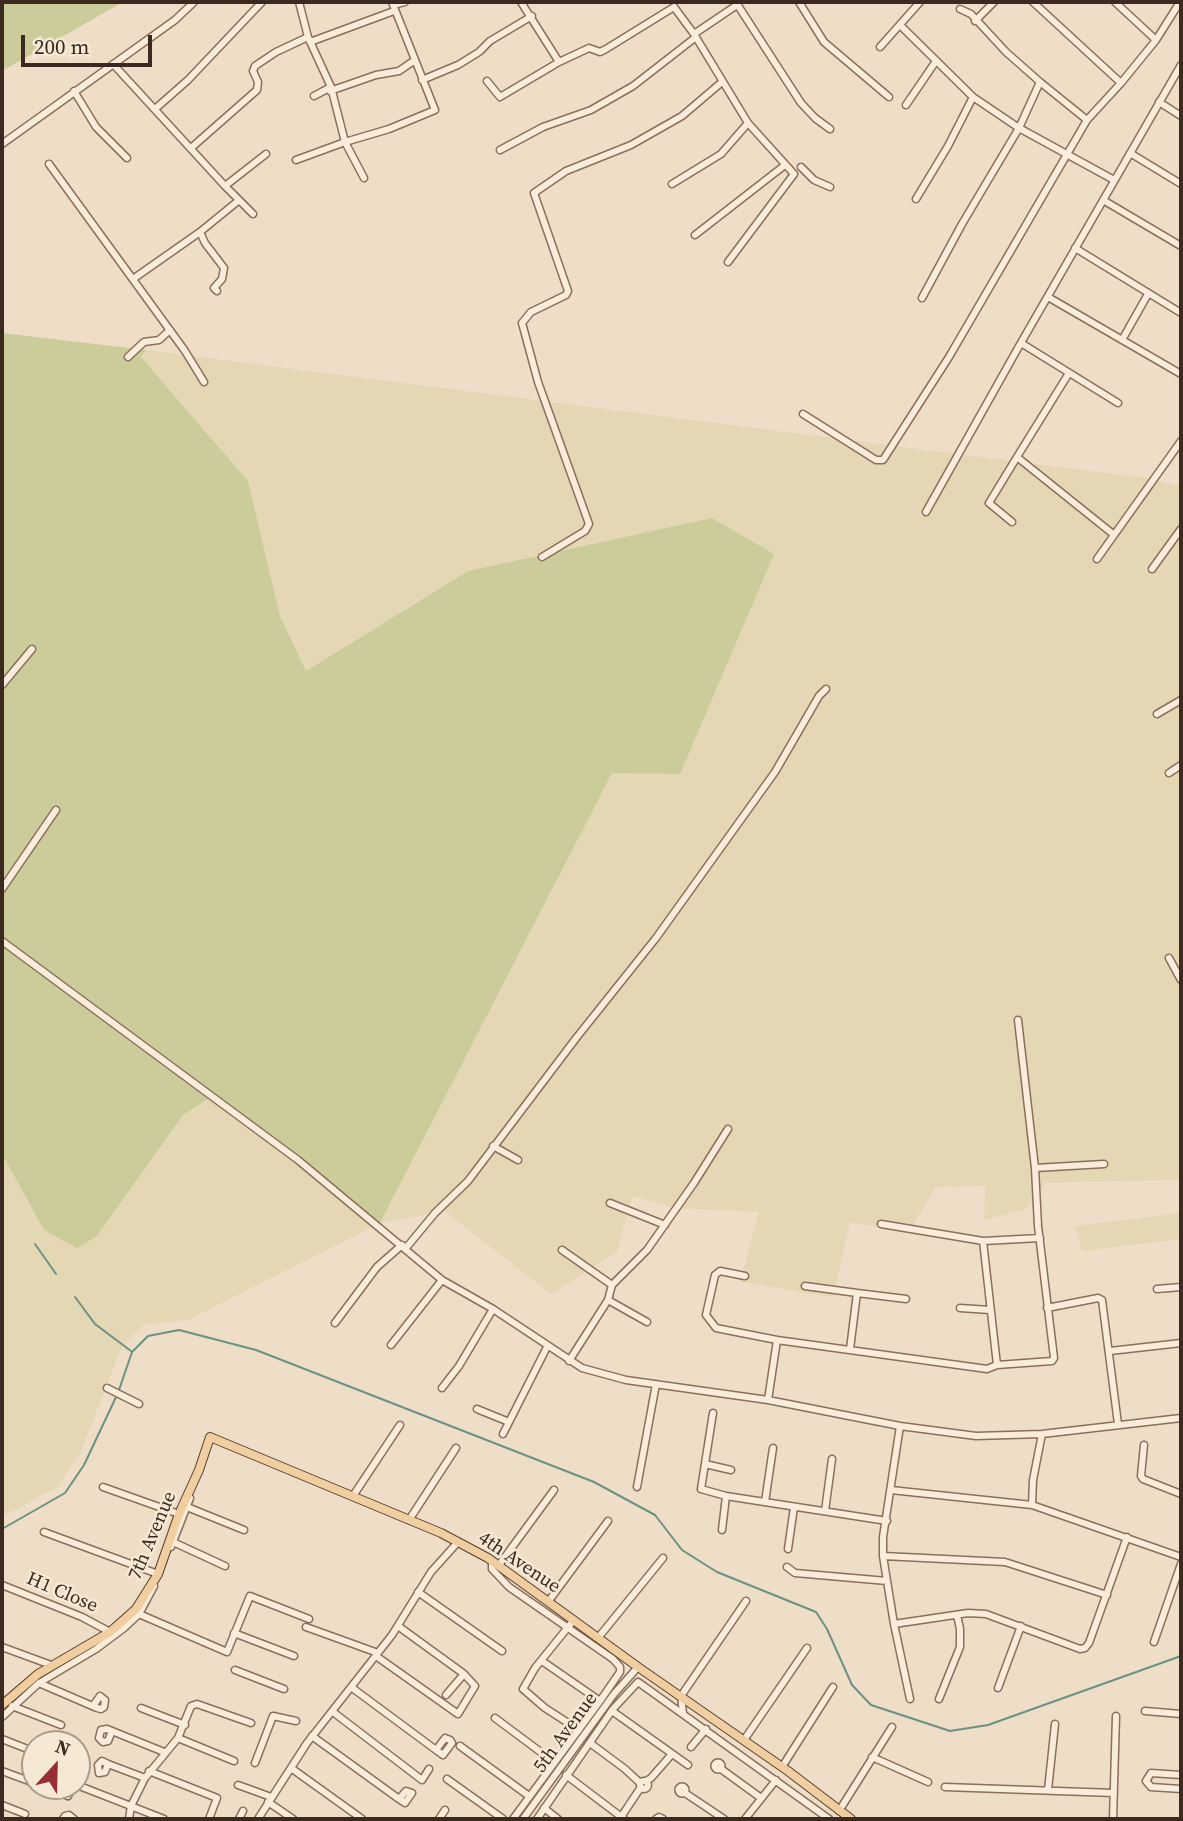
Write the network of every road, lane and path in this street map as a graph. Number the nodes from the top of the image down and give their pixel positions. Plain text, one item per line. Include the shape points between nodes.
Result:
1 (194, 2) edge
2 (262, 2) edge
3 (299, 2) edge
4 (405, 2) edge
5 (521, 2) edge
6 (799, 2) edge
7 (920, 2) edge
8 (995, 2) edge
9 (1033, 2) edge
10 (1115, 2) edge
11 (1180, 2) edge
12 (737, 3) edge
13 (672, 4) edge
14 (393, 6) edge
15 (960, 9) dead end
16 (532, 16) junction
17 (975, 21) junction
18 (900, 25) junction
19 (695, 35) junction
20 (309, 39) junction
21 (1156, 40) junction
22 (880, 47) dead end
23 (415, 60) junction
24 (936, 61) junction
25 (559, 62) junction
26 (113, 64) junction
27 (1181, 65) edge
28 (422, 80) junction
29 (487, 81) dead end
30 (722, 82) junction
31 (1040, 82) junction
32 (1121, 83) junction
33 (330, 89) junction
34 (74, 91) junction
35 (314, 96) dead end
36 (889, 97) dead end
37 (974, 97) junction
38 (1159, 102) junction
39 (906, 105) dead end
40 (155, 109) junction
41 (1181, 116) edge
42 (1087, 120) junction
43 (748, 123) junction
44 (1019, 128) junction
45 (830, 129) dead end
46 (345, 142) junction
47 (2, 144) edge
48 (191, 148) junction
49 (500, 149) dead end
50 (1066, 153) junction
51 (1129, 153) junction
52 (266, 154) dead end
53 (127, 158) dead end
54 (296, 160) dead end
55 (49, 164) dead end
56 (785, 165) junction
57 (794, 174) junction
58 (364, 178) dead end
59 (1114, 180) junction
60 (673, 184) dead end
61 (1181, 184) edge
62 (225, 186) junction
63 (830, 187) dead end
64 (916, 199) dead end
65 (1103, 200) junction
66 (238, 201) junction
67 (253, 214) dead end
68 (200, 232) junction
69 (695, 235) dead end
70 (1181, 246) edge
71 (1075, 248) junction
72 (728, 262) dead end
73 (133, 279) junction
74 (217, 291) dead end
75 (1148, 294) junction
76 (1048, 297) junction
77 (922, 298) dead end
78 (1181, 313) edge
79 (170, 330) junction
80 (1122, 340) junction
81 (1021, 343) junction
82 (128, 357) dead end
83 (1069, 373) junction
84 (1181, 374) edge
85 (204, 382) dead end
86 (1118, 403) dead end
87 (803, 414) dead end
88 (1181, 441) edge
89 (1017, 457) junction
90 (926, 512) dead end
91 (1012, 522) dead end
92 (1181, 529) edge
93 (1114, 534) junction
94 (542, 557) dead end
95 (1097, 559) dead end
96 (1152, 569) dead end
97 (32, 649) dead end
98 (2, 685) edge
99 (826, 689) dead end
100 (1181, 700) edge
101 (1157, 714) dead end
102 (1181, 765) edge
103 (1169, 773) dead end
104 (56, 810) dead end
105 (2, 889) edge
106 (2, 941) edge
107 (1169, 958) dead end
108 (1181, 980) edge
109 (1018, 1020) dead end
110 (728, 1129) dead end
111 (493, 1146) junction
112 (518, 1160) dead end
113 (1104, 1164) dead end
114 (1035, 1168) junction
115 (610, 1203) dead end
116 (881, 1224) dead end
117 (664, 1225) junction
118 (1040, 1238) junction
119 (983, 1241) junction
120 (404, 1246) junction
121 (562, 1250) dead end
122 (745, 1276) dead end
123 (442, 1280) junction
124 (612, 1285) junction
125 (806, 1286) dead end
126 (1181, 1287) edge
127 (1157, 1289) dead end
128 (857, 1293) junction
129 (906, 1299) dead end
130 (608, 1300) junction
131 (960, 1308) dead end
132 (1047, 1308) junction
133 (493, 1309) junction
134 (990, 1310) junction
135 (335, 1322) dead end
136 (647, 1322) dead end
137 (777, 1340) junction
138 (1181, 1343) edge
139 (391, 1345) dead end
140 (547, 1347) junction
141 (849, 1349) junction
142 (1110, 1351) junction
143 (569, 1361) junction
144 (997, 1365) junction
145 (656, 1384) junction
146 (107, 1388) dead end
147 (442, 1388) dead end
148 (768, 1400) junction
149 (139, 1404) dead end
150 (477, 1409) dead end
151 (713, 1413) dead end
152 (1181, 1418) edge
153 (509, 1422) junction
154 (1118, 1424) junction
155 (400, 1425) dead end
156 (901, 1426) junction
157 (503, 1434) dead end
158 (1042, 1434) junction
159 (210, 1437) joint
160 (1144, 1445) dead end
161 (456, 1448) dead end
162 (774, 1448) dead end
163 (832, 1458) dead end
164 (705, 1464) junction
165 (199, 1470) junction
166 (732, 1470) dead end
167 (103, 1487) dead end
168 (637, 1487) dead end
169 (554, 1490) dead end
170 (891, 1490) junction
171 (1181, 1494) edge
172 (353, 1496) junction
173 (726, 1496) junction
174 (765, 1502) junction
175 (1032, 1505) junction
176 (187, 1507) junction
177 (794, 1507) junction
178 (825, 1511) junction
179 (179, 1514) junction
180 (409, 1520) junction
181 (608, 1521) dead end
182 (887, 1521) junction
183 (244, 1530) dead end
184 (722, 1531) dead end
185 (44, 1532) dead end
186 (1127, 1537) junction
187 (173, 1542) junction
188 (458, 1542) junction
189 (788, 1549) dead end
190 (883, 1556) junction
191 (1181, 1557) edge
192 (663, 1558) dead end
193 (495, 1563) junction
194 (1181, 1564) edge
195 (225, 1566) dead end
196 (787, 1567) dead end
197 (158, 1574) junction
198 (887, 1581) junction
199 (2, 1585) edge
200 (418, 1592) junction
201 (1107, 1595) junction
202 (746, 1601) dead end
203 (548, 1602) junction
204 (138, 1614) junction
205 (957, 1615) junction
206 (309, 1619) dead end
207 (577, 1623) junction
208 (894, 1624) junction
209 (398, 1626) junction
210 (1021, 1626) junction
211 (306, 1627) dead end
212 (567, 1629) junction
213 (110, 1632) junction
214 (234, 1633) junction
215 (575, 1634) junction
216 (598, 1638) junction
217 (1153, 1642) dead end
218 (608, 1645) junction
219 (2, 1647) edge
220 (596, 1648) junction
221 (807, 1648) dead end
222 (502, 1651) dead end
223 (377, 1654) junction
224 (294, 1656) dead end
225 (542, 1661) junction
226 (51, 1665) junction
227 (638, 1667) junction
228 (235, 1670) dead end
229 (464, 1674) junction
230 (39, 1684) junction
231 (351, 1687) junction
232 (833, 1687) dead end
233 (998, 1688) dead end
234 (284, 1689) dead end
235 (614, 1694) junction
236 (446, 1695) dead end
237 (681, 1696) junction
238 (909, 1699) dead end
239 (939, 1699) dead end
240 (2, 1704) edge
241 (602, 1705) junction
242 (12, 1706) junction
243 (93, 1706) dead end
244 (141, 1708) dead end
245 (613, 1710) junction
246 (1145, 1711) dead end
247 (333, 1712) junction
248 (683, 1713) junction
249 (1181, 1714) edge
250 (1116, 1716) dead end
251 (2, 1717) edge
252 (495, 1718) dead end
253 (296, 1721) dead end
254 (251, 1723) dead end
255 (1055, 1724) dead end
256 (61, 1725) dead end
257 (185, 1725) junction
258 (892, 1727) dead end
259 (706, 1729) junction
260 (579, 1730) junction
261 (112, 1731) dead end
262 (312, 1736) junction
263 (178, 1738) junction
264 (2, 1739) edge
265 (744, 1740) junction
266 (590, 1743) junction
267 (21, 1746) edge
268 (460, 1746) dead end
269 (691, 1747) dead end
270 (436, 1750) dead end
271 (164, 1752) junction
272 (672, 1754) junction
273 (872, 1757) junction
274 (234, 1761) dead end
275 (554, 1762) junction
276 (255, 1763) dead end
277 (108, 1764) dead end
278 (688, 1765) dead end
279 (782, 1767) junction
280 (291, 1768) junction
281 (721, 1769) dead end
282 (2, 1770) edge
283 (147, 1774) junction
284 (416, 1775) dead end
285 (1181, 1775) edge
286 (566, 1776) junction
287 (21, 1778) edge
288 (447, 1779) dead end
289 (776, 1780) junction
290 (928, 1783) dead end
291 (642, 1784) junction
292 (238, 1786) dead end
293 (945, 1787) dead end
294 (1048, 1790) junction
295 (1181, 1790) edge
296 (91, 1792) edge
297 (685, 1793) dead end
298 (1114, 1793) junction
299 (529, 1796) junction
300 (761, 1798) junction
301 (399, 1799) dead end
302 (269, 1800) junction
303 (2, 1805) edge
304 (131, 1806) junction
305 (544, 1808) junction
306 (445, 1810) dead end
307 (243, 1811) dead end
308 (839, 1811) junction
309 (25, 1814) dead end
310 (747, 1816) edge
311 (623, 1818) edge
312 (63, 1819) edge
313 (75, 1819) edge
314 (129, 1819) edge
315 (164, 1819) edge
316 (209, 1819) edge
317 (239, 1819) edge
318 (258, 1819) edge
319 (293, 1819) edge
320 (362, 1819) edge
321 (439, 1819) edge
322 (503, 1819) edge
323 (513, 1819) edge
324 (523, 1819) edge
325 (537, 1819) edge
326 (558, 1819) edge
327 (656, 1819) edge
328 (663, 1819) edge
329 (724, 1819) edge
330 (758, 1819) edge
331 (829, 1819) edge
332 (851, 1819) edge
333 (1113, 1819) edge

1 - 26 street
2 - 40 street
3 - 20 street
4 - 14 street
5 - 16 street
6 - 36 street via 824,42
7 - 18 street
8 - 17 street
9 - 32 street
10 - 21 street
11 - 21 street
12 - 19 street
12 - 45 street via 801,103
13 - 19 street
13 - 25 street via 606,50 589,48
14 - 20 street
14 - 23 street
15 - 17 street
16 - 25 street
16 - 28 street via 458,65
17 - 31 street
18 - 22 street
18 - 24 street
19 - 30 street
19 - 49 street via 634,86
20 - 33 street
20 - 48 street via 255,66 257,90
21 - 32 street
23 - 28 street
23 - 33 street via 399,71
24 - 37 street
24 - 39 street
25 - 29 street via 500,97
26 - 34 street
26 - 40 street
27 - 38 street
28 - 46 street via 435,110
30 - 43 street
30 - 94 street via 682,116 631,145 566,171 534,193 568,291 531,312 522,323 589,524
31 - 42 street
31 - 44 street
32 - 42 street
33 - 35 street
33 - 46 street
34 - 47 street
34 - 53 street via 96,127
37 - 44 street
37 - 64 street
38 - 41 street
38 - 51 street
40 - 48 street
42 - 50 street
43 - 56 street
43 - 60 street via 721,154
44 - 50 street
44 - 77 street
46 - 54 street
46 - 58 street
48 - 62 street
50 - 59 street
50 - 87 street via 884,460 876,460
51 - 59 street
51 - 61 street
52 - 62 street
55 - 73 street
56 - 57 street
56 - 69 street
57 - 63 street via 804,164 814,180
57 - 72 street
59 - 65 street
62 - 66 street
65 - 70 street
65 - 71 street
66 - 67 street
66 - 68 street
68 - 73 street
68 - 74 street via 224,268 214,288
71 - 75 street
71 - 76 street
73 - 79 street
75 - 78 street
75 - 80 street
76 - 80 street
76 - 81 street
79 - 82 street via 159,340 144,342
79 - 85 street
80 - 84 street
81 - 83 street
81 - 90 street
83 - 86 street
83 - 89 street
88 - 93 street
89 - 91 street via 989,503
89 - 93 street
92 - 96 street
93 - 95 street
97 - 98 street
99 - 111 street via 775,772 662,930
100 - 101 street
102 - 103 street
104 - 105 street
106 - 120 street via 298,1160
107 - 108 street
109 - 114 street
110 - 117 street
111 - 112 street
111 - 120 street via 468,1181
113 - 114 street
114 - 118 street
115 - 117 street
116 - 119 street
117 - 124 street via 647,1250
118 - 119 street
118 - 132 street
119 - 134 street
120 - 123 street
120 - 135 street via 377,1267
121 - 124 street
122 - 137 street via 717,1272 706,1315 716,1328
123 - 133 street
123 - 139 street
124 - 130 street
125 - 128 street
126 - 127 street
128 - 129 street
128 - 141 street
130 - 136 street
130 - 143 street
131 - 134 street
132 - 142 street via 1102,1300
132 - 144 street via 1052,1361
133 - 140 street
133 - 147 street
134 - 144 street
137 - 141 street
137 - 148 street
138 - 142 street
140 - 143 street
140 - 153 street
141 - 144 street via 987,1368
142 - 154 street
143 - 145 street via 593,1372
145 - 148 street
145 - 168 street
146 - 149 street
148 - 156 street
150 - 153 street
151 - 164 street
152 - 154 street
153 - 157 street
154 - 158 street
155 - 172 street
156 - 158 street via 976,1436
156 - 170 street
158 - 175 street
159 - 165 main road, 7th Avenue
159 - 172 main road, 4th Avenue
160 - 171 street via 1143,1479
161 - 180 street
162 - 174 street
163 - 178 street
164 - 166 street
164 - 173 street via 701,1489
165 - 176 street
165 - 179 main road, 7th Avenue
167 - 179 street
169 - 193 street
170 - 175 street
170 - 182 street
172 - 180 main road, 4th Avenue
173 - 174 street
173 - 184 street
174 - 177 street
175 - 186 street
176 - 183 street
176 - 187 street
177 - 178 street
177 - 189 street
178 - 182 street
179 - 197 main road, 7th Avenue
180 - 188 main road, 4th Avenue
181 - 203 street
182 - 190 street
185 - 197 street
186 - 191 street
186 - 201 street
187 - 195 street
187 - 204 street
188 - 193 main road, 4th Avenue
188 - 200 street
190 - 198 street
190 - 201 street via 1005,1562
192 - 216 street
193 - 203 main road, 4th Avenue
193 - 212 street via 492,1569 509,1587
194 - 217 street
196 - 198 street via 795,1573
197 - 213 main road, 7th Avenue via 136,1609
198 - 208 street
199 - 213 street, H1 Close
200 - 209 street
200 - 222 street
201 - 210 street via 1085,1648
202 - 237 street
203 - 207 main road, 4th Avenue
204 - 214 street via 227,1652
204 - 230 street via 113,1637
205 - 208 street
205 - 210 street via 986,1614
205 - 239 street via 960,1647
206 - 214 street via 250,1596
207 - 212 street
207 - 215 street
207 - 216 main road, 4th Avenue
208 - 238 street
209 - 223 street
209 - 229 street
210 - 233 street
211 - 223 street
212 - 215 street
212 - 225 street
213 - 226 main road, 7th Avenue
214 - 224 street
215 - 220 street
216 - 218 main road, 4th Avenue
218 - 220 street
218 - 227 main road, 4th Avenue
219 - 226 street
220 - 241 street via 620,1667
221 - 265 street
223 - 229 street via 458,1714 475,1686
223 - 231 street
225 - 241 street
225 - 260 street via 523,1689
226 - 240 main road, 7th Avenue
227 - 235 street, 5th Avenue
227 - 237 main road, 4th Avenue
228 - 234 street
229 - 236 street
230 - 242 street
230 - 243 street
231 - 247 street
231 - 270 street
232 - 279 street
235 - 241 street, 5th Avenue
235 - 245 street
237 - 248 street
237 - 265 main road, 4th Avenue
241 - 260 street
241 - 324 street, 5th Avenue
242 - 251 street
242 - 256 street
244 - 257 street
245 - 248 street via 638,1682
245 - 266 street
245 - 272 street
246 - 249 street
247 - 262 street
247 - 284 street
248 - 259 street
250 - 298 street
252 - 275 street
253 - 276 street via 273,1716
254 - 257 street via 193,1704
255 - 294 street
257 - 263 street
258 - 273 street
259 - 269 street
259 - 289 street
260 - 275 street
261 - 271 street
262 - 280 street
262 - 301 street
263 - 271 street
263 - 274 street
264 - 267 street
265 - 279 main road, 4th Avenue
266 - 286 street
266 - 291 street
268 - 299 street
271 - 283 street
272 - 278 street
272 - 291 street
273 - 290 street
273 - 308 street
275 - 299 street
277 - 283 street
279 - 308 main road, 4th Avenue
280 - 302 street
280 - 320 street
281 - 300 street
282 - 287 street
283 - 304 street
283 - 316 street via 215,1796
285 - 295 street via 1151,1773 1146,1781 1151,1787
286 - 305 street
286 - 311 street
288 - 322 street
289 - 300 street
289 - 331 street
291 - 311 street
292 - 302 street
293 - 294 street
294 - 298 street
296 - 304 street
297 - 329 street
298 - 333 street
299 - 323 street
300 - 310 street
302 - 318 street
302 - 319 street
303 - 309 street
304 - 314 street
304 - 315 street
305 - 325 street
305 - 326 street
306 - 321 street
307 - 317 street
308 - 332 main road, 4th Avenue
310 - 330 street
312 - 313 street via 69,1815
327 - 328 street

